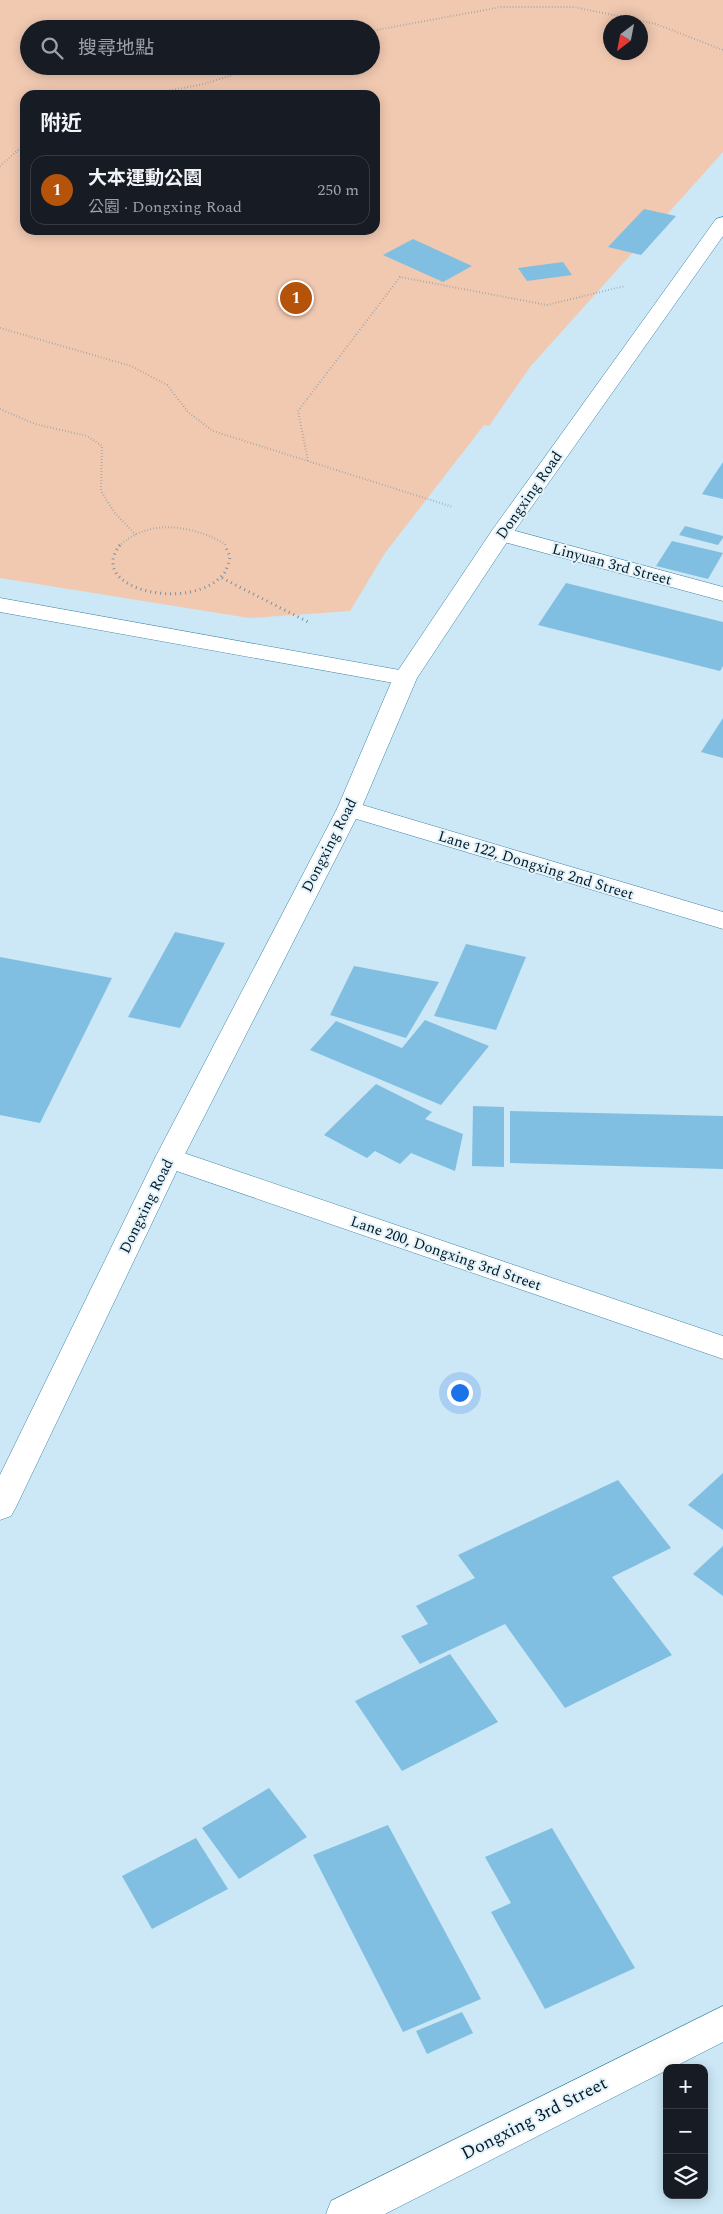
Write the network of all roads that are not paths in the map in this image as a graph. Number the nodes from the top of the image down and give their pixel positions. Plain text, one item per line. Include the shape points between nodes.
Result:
1 (723, 223) edge
2 (501, 534) junction
3 (723, 594) edge
4 (0, 605) edge
5 (405, 678) junction
6 (349, 810) junction
7 (723, 921) edge
8 (169, 1158) junction
9 (723, 1348) edge
10 (0, 1506) edge
11 (723, 2023) edge
12 (345, 2214) edge

1 - 2 street, Dongxing Road
2 - 3 street, Linyuan 3rd Street
2 - 5 street, Dongxing Road
4 - 5 street
5 - 6 street, Dongxing Road
6 - 7 street, Lane 122, Dongxing 2nd Street
6 - 8 street, Dongxing Road
8 - 9 street, Lane 200, Dongxing 3rd Street
8 - 10 street, Dongxing Road
11 - 12 street, Dongxing 3rd Street

